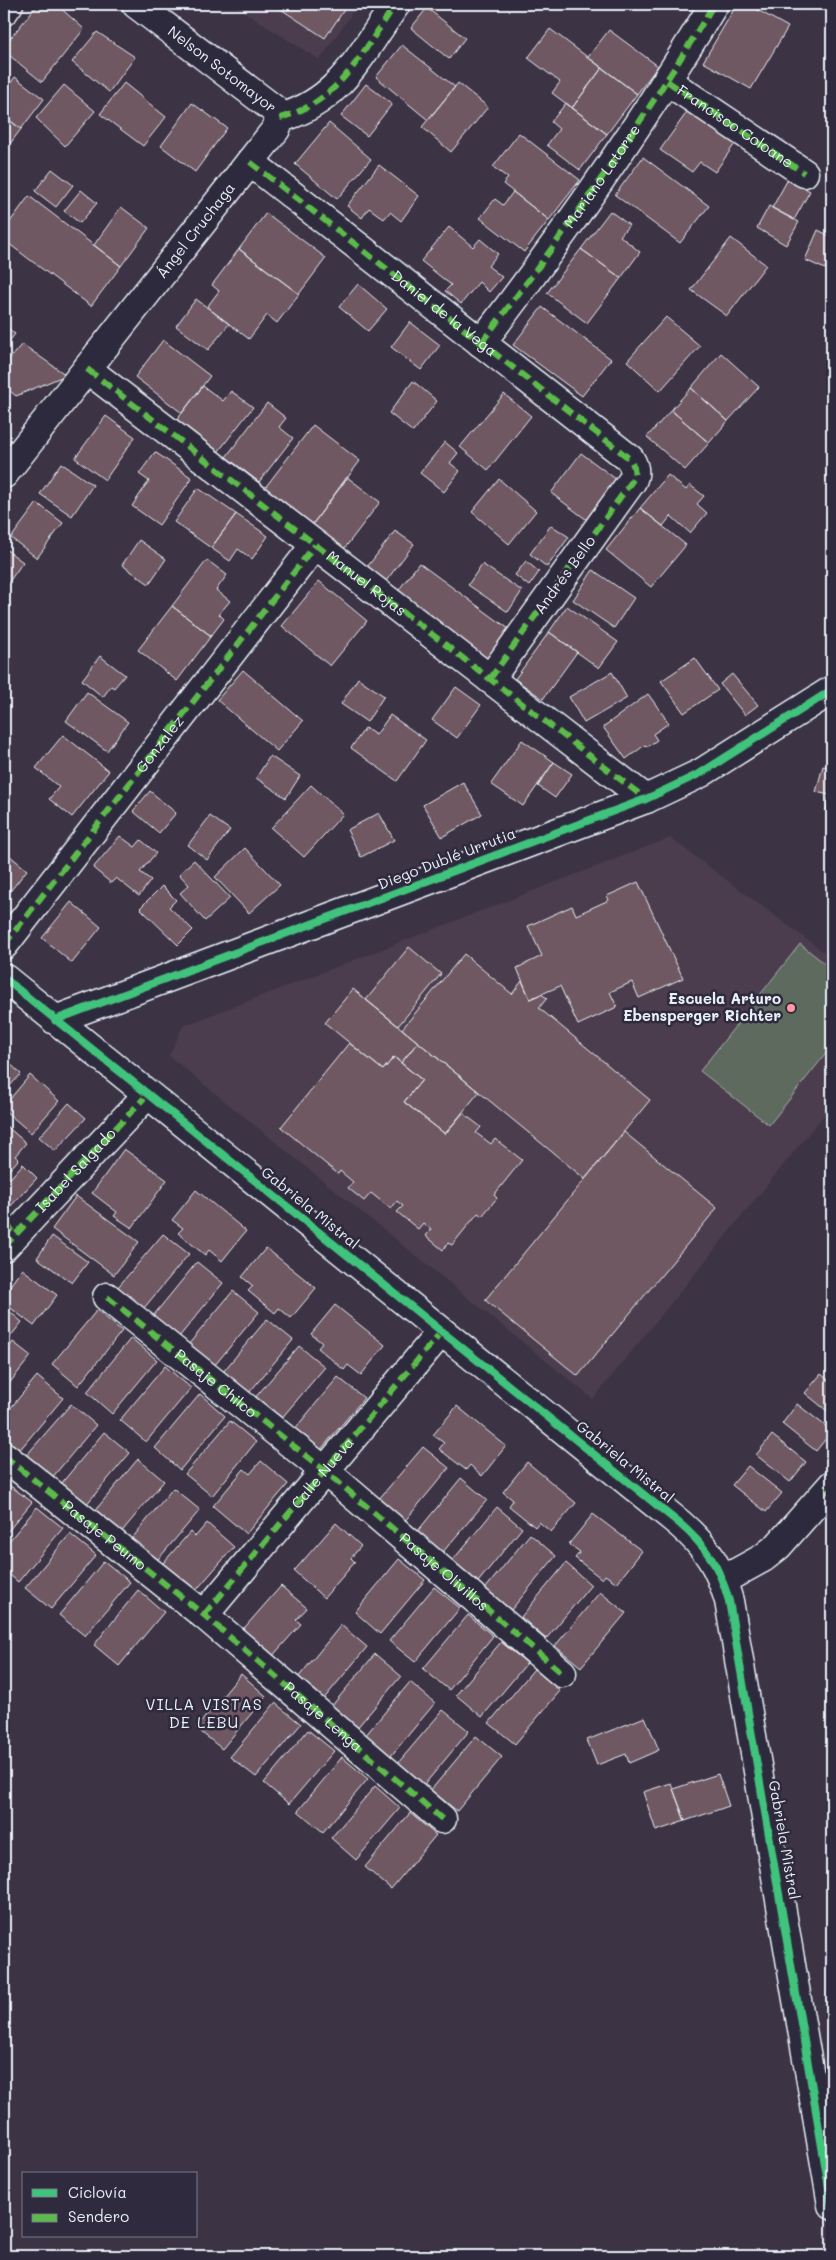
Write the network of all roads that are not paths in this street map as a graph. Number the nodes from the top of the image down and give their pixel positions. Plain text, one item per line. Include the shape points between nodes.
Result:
1 (9, 4) edge
2 (136, 4) edge
3 (396, 4) edge
4 (714, 4) edge
5 (4, 10) edge
6 (668, 81) junction
7 (280, 118) junction
8 (250, 162) junction
9 (804, 173) dead end
10 (481, 343) junction
11 (87, 369) junction
12 (635, 469) joint
13 (4, 474) edge
14 (315, 544) junction
15 (490, 679) junction
16 (832, 690) edge
17 (646, 799) junction
18 (4, 945) edge
19 (4, 978) edge
20 (55, 1020) junction
21 (148, 1095) junction
22 (8, 1234) edge
23 (107, 1297) dead end
24 (441, 1332) junction
25 (4, 1456) edge
26 (325, 1471) junction
27 (831, 1490) edge
28 (723, 1580) junction
29 (204, 1615) junction
30 (562, 1673) dead end
31 (442, 1819) dead end
32 (827, 2143) edge
33 (832, 2205) edge

1 - 5 street
2 - 7 street, Nelson Sotomayor via 275,110
3 - 7 street via 329,94 300,112
4 - 6 street, Mariano Latorre
6 - 9 street, Francisco Coloane
6 - 10 street, Mariano Latorre via 578,212
7 - 8 street, Ángel Cruchaga via 276,129
8 - 10 street, Daniel de la Vega
8 - 11 street, Ángel Cruchaga
10 - 12 street, Daniel de la Vega via 630,460
11 - 13 street, Ángel Cruchaga
11 - 14 street, Manuel Rojas
12 - 15 street, Andrés Bello via 632,481
14 - 15 street, Manuel Rojas
14 - 18 street, Gonzalez
15 - 17 street, Manuel Rojas
16 - 17 street, Diego Dublé Urrutia via 702,773
17 - 20 street, Diego Dublé Urrutia
19 - 20 street, Gabriela Mistral
20 - 21 street, Gabriela Mistral
21 - 22 street, Isabel Salgado
21 - 24 street, Gabriela Mistral
23 - 26 street, Pasaje Chilco
24 - 26 street, Calle Nueva
24 - 28 street, Gabriela Mistral via 699,1540
25 - 29 street, Pasaje Peumo
26 - 29 street, Calle Nueva
26 - 30 street, Pasaje Olivillos
27 - 28 street via 778,1546
28 - 32 street, Gabriela Mistral
29 - 31 street, Pasaje Lenga
32 - 33 street, Gabriela Mistral

